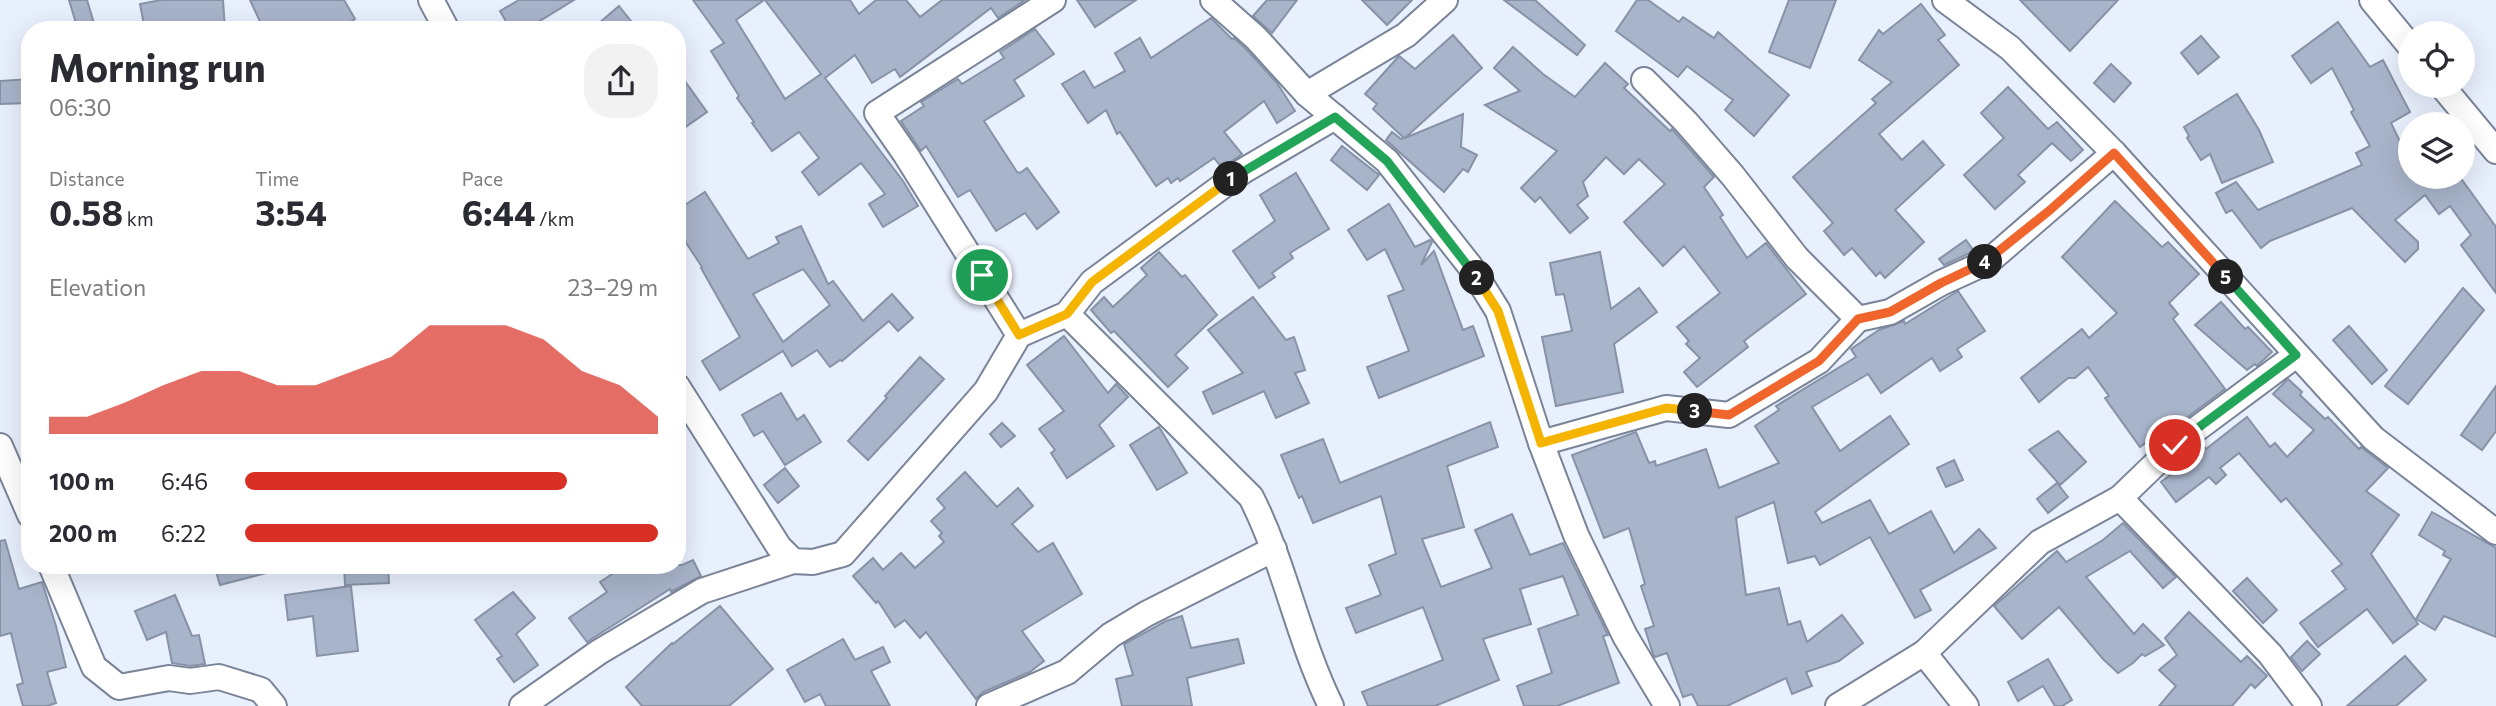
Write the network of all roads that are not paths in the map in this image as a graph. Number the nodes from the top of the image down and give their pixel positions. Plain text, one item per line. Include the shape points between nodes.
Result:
1 (431, 0) edge
2 (1053, 0) edge
3 (1213, 0) edge
4 (1445, 0) edge
5 (1945, 0) edge
6 (2372, 0) edge
7 (442, 21) edge
8 (2398, 31) edge
9 (1644, 80) dead end
10 (1307, 94) junction
11 (2452, 98) edge
12 (1335, 117) junction
13 (2496, 151) edge
14 (2114, 153) junction
15 (1067, 314) junction
16 (1858, 319) junction
17 (1019, 335) junction
18 (2296, 355) junction
19 (686, 400) edge
20 (1541, 443) junction
21 (0, 446) edge
22 (21, 494) edge
23 (2120, 498) junction
24 (2496, 532) edge
25 (1275, 549) junction
26 (793, 561) junction
27 (55, 574) edge
28 (1924, 653) junction
29 (274, 706) edge
30 (522, 706) edge
31 (989, 706) edge
32 (1331, 706) edge
33 (1667, 706) edge
34 (1838, 706) edge
35 (1966, 706) edge
36 (2309, 706) edge

1 - 7 street
2 - 17 street via 877,113
3 - 10 street via 1256,38
4 - 10 street via 1406,35
5 - 14 street via 2010,48
6 - 8 street
9 - 16 street via 1702,140 1797,258
10 - 12 street
11 - 13 street
12 - 15 street via 1243,171 1092,282
12 - 20 street via 1387,161 1498,311
14 - 16 street via 1989,261 1890,312
14 - 18 street
15 - 17 street
15 - 25 street via 1251,497
16 - 20 street via 1819,361 1729,415 1666,408
17 - 26 street via 986,391 844,554 813,562
18 - 23 street via 2175,445
18 - 24 street via 2372,438
19 - 26 street via 779,547
20 - 33 street via 1576,535 1625,636
21 - 22 street
23 - 28 street via 2040,542
23 - 36 street via 2270,654
25 - 31 street via 1146,614 1111,635 1067,672
25 - 32 street via 1318,680
26 - 30 street via 702,591 598,652
27 - 29 street via 94,667 119,687 169,678 219,677 261,690
28 - 34 street
28 - 35 street

